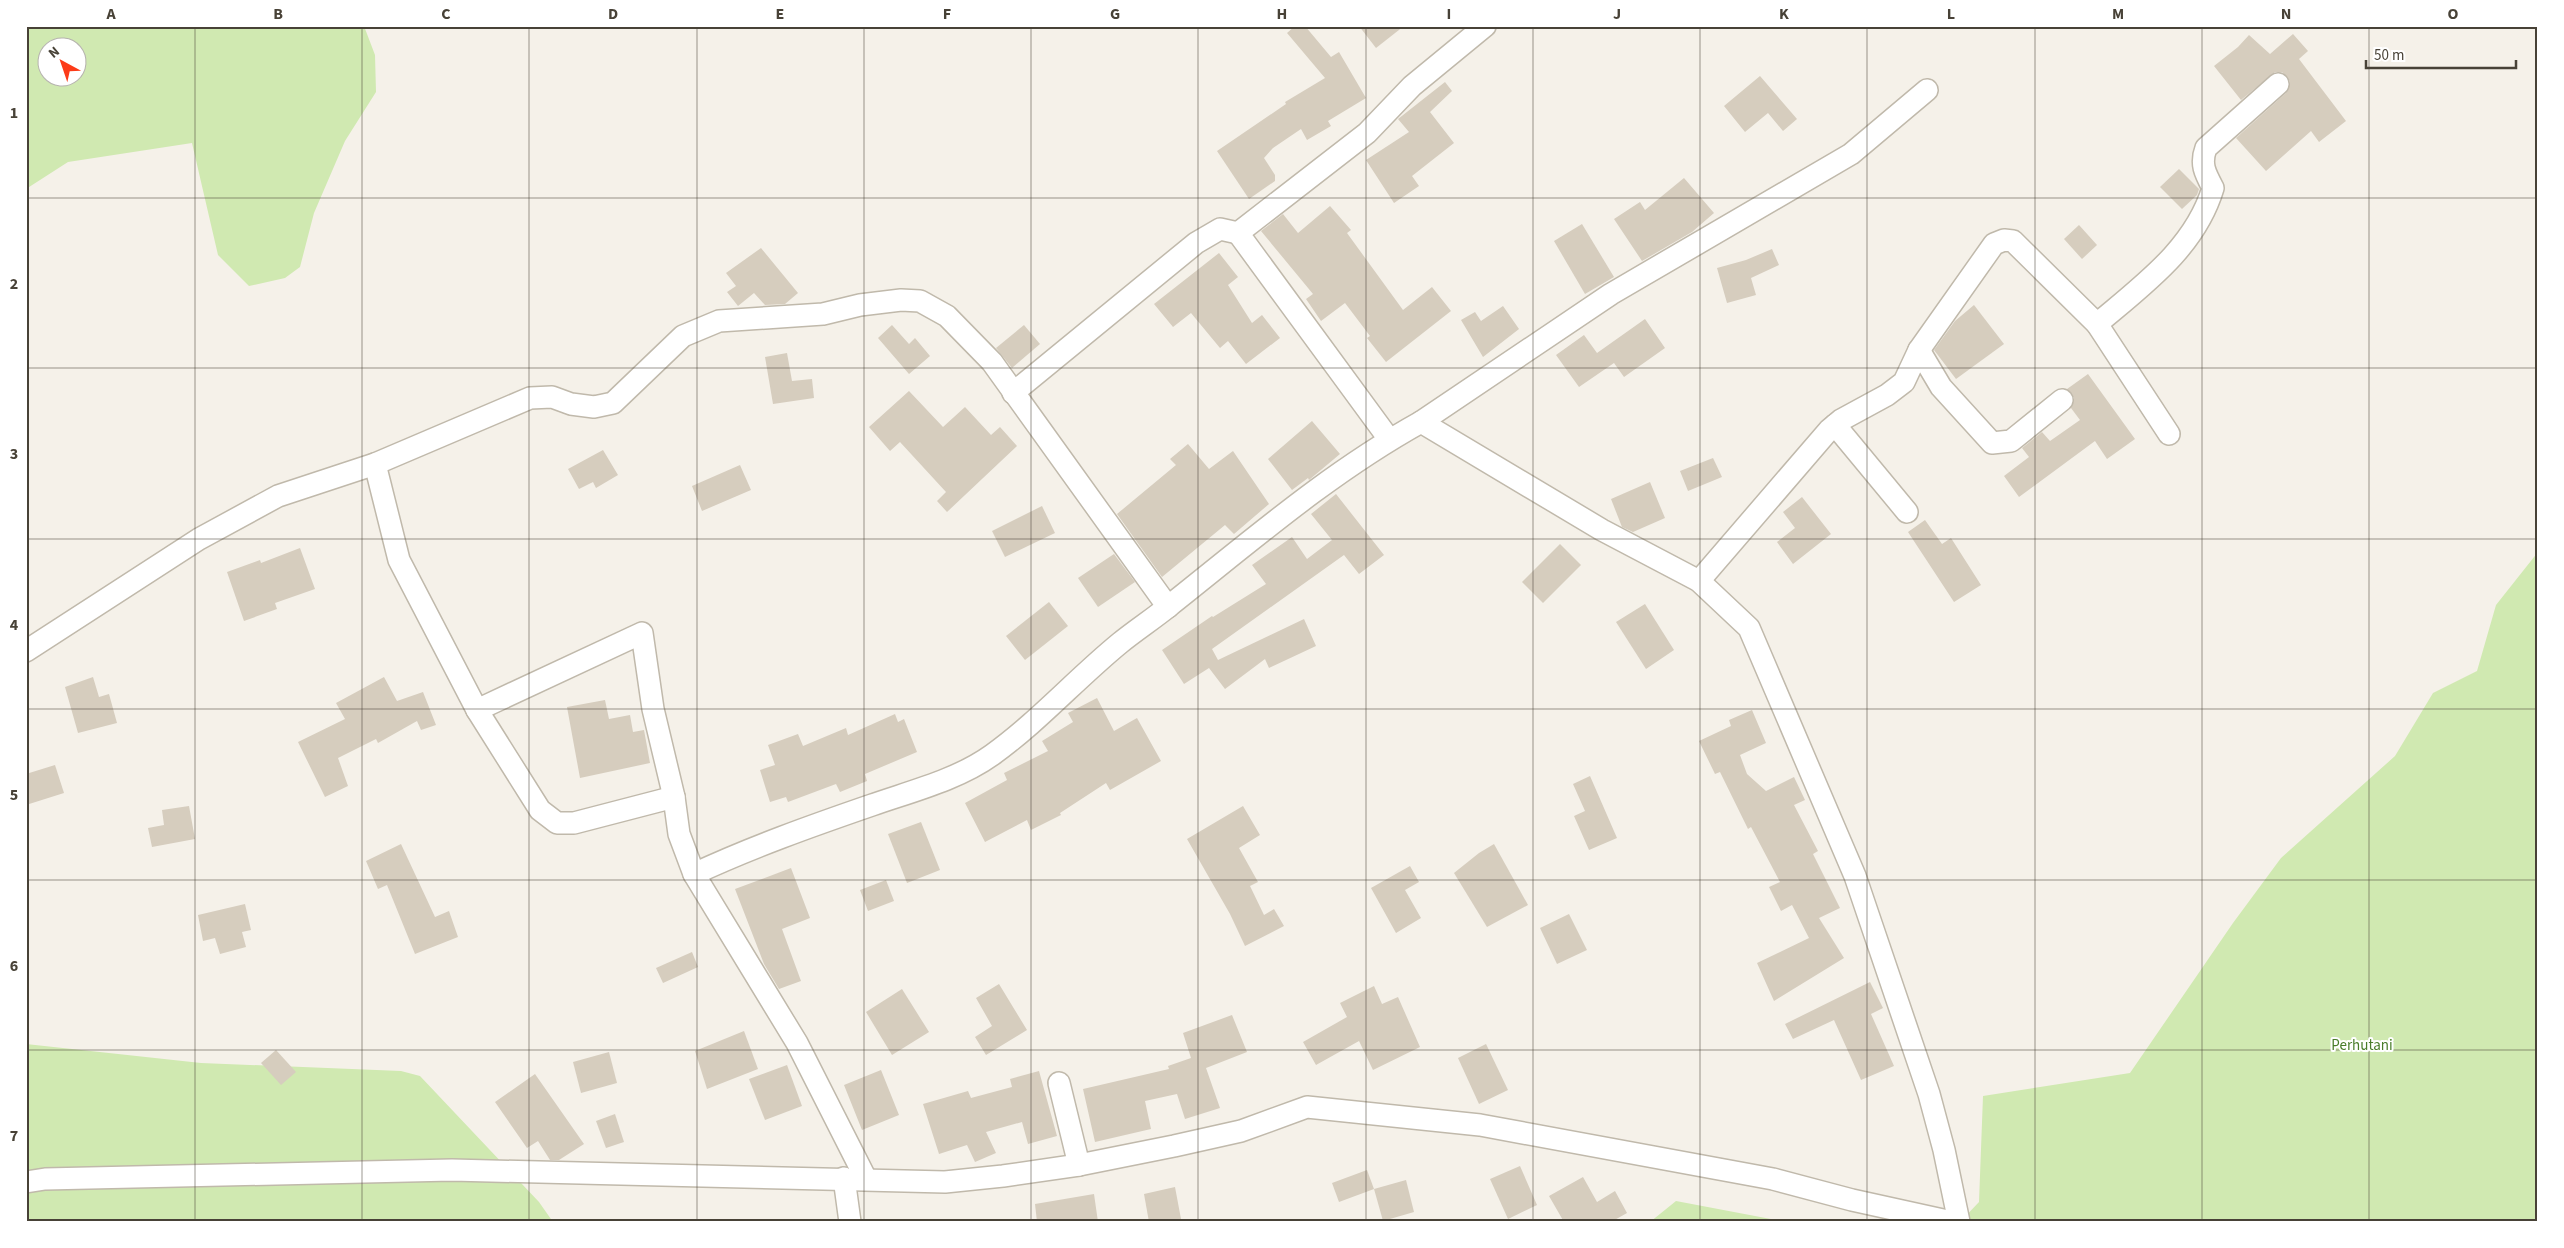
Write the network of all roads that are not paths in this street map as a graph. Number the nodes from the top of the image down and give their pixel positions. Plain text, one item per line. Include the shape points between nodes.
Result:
1 (1485, 26) edge
2 (2278, 84) dead end
3 (1927, 90) dead end
4 (1238, 233) junction
5 (2097, 324) junction
6 (1919, 350) junction
7 (1013, 393) junction
8 (2062, 400) dead end
9 (1421, 422) junction
10 (1835, 425) junction
11 (2169, 434) dead end
12 (1389, 440) junction
13 (375, 464) junction
14 (1907, 512) dead end
15 (1699, 581) junction
16 (1168, 607) junction
17 (26, 651) edge
18 (477, 710) junction
19 (674, 797) junction
20 (694, 874) junction
21 (1059, 1083) dead end
22 (1078, 1165) junction
23 (844, 1178) junction
24 (866, 1179) junction
25 (26, 1182) edge
26 (850, 1222) edge
27 (1952, 1222) edge
28 (1959, 1222) edge

1 - 4 street via 1412,86 1367,133
2 - 5 street via 2206,148 2203,169 2213,188 2209,202 2170,262
3 - 9 street via 1851,154 1611,294
4 - 7 street via 1220,229 1196,243
4 - 12 street
5 - 6 street via 2013,241 2004,240 1994,244
5 - 11 street
6 - 8 street via 1941,387 1992,444 2011,441
6 - 10 street via 1904,382
7 - 13 street via 992,362 947,316 920,301 901,300 823,314 719,321 683,336 613,403 594,406 571,404 552,397 530,398
7 - 16 street
9 - 12 street
9 - 15 street via 1602,530
10 - 14 street
10 - 15 street
12 - 16 street via 1259,532
13 - 17 street via 269,501 199,539
13 - 18 street via 399,560
15 - 28 street via 1749,628 1855,876 1929,1094
16 - 20 street via 1119,644 991,756 947,778 778,837
18 - 19 street via 540,810 557,823 606,816
18 - 19 street via 642,633 653,709
19 - 20 street via 679,834
20 - 24 street via 793,1035
21 - 22 street
22 - 24 street via 945,1182
22 - 27 street via 1241,1131 1308,1107 1480,1125 1773,1180
23 - 24 street
23 - 25 street via 452,1170
23 - 26 street

